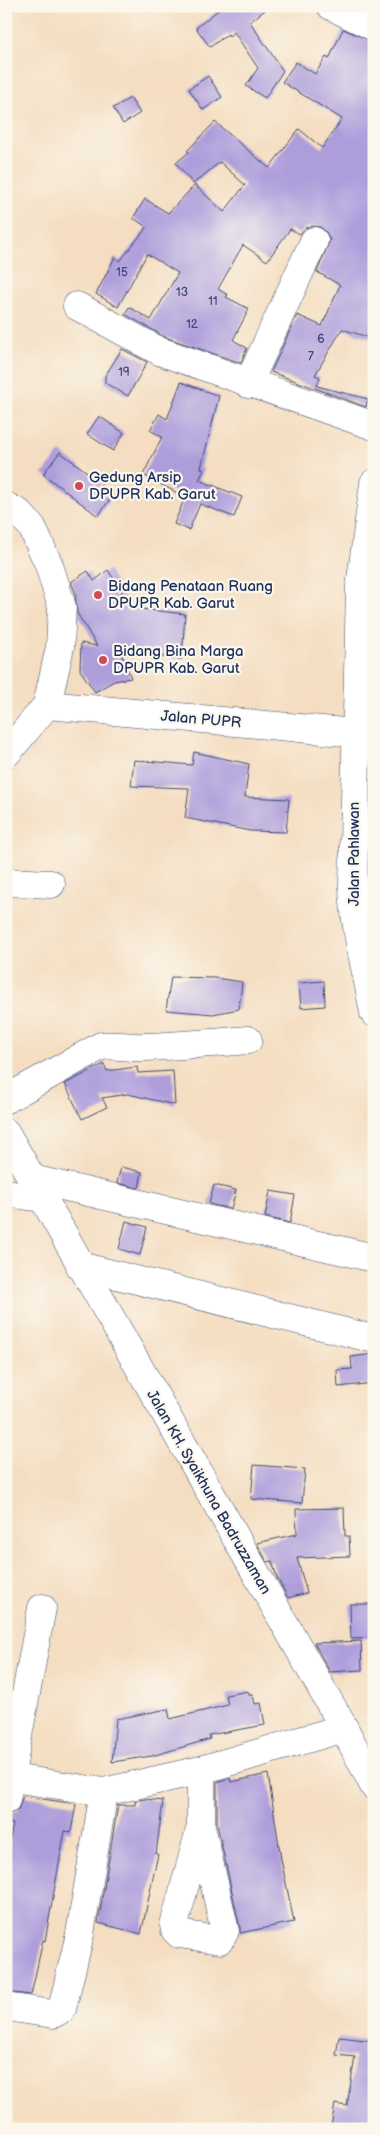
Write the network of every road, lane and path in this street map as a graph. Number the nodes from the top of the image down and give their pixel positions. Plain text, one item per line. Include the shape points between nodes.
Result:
1 (15, 6) edge
2 (331, 6) edge
3 (6, 18) edge
4 (374, 27) edge
5 (314, 240) dead end
6 (77, 306) dead end
7 (248, 384) junction
8 (374, 426) edge
9 (374, 483) edge
10 (6, 506) edge
11 (47, 705) junction
12 (355, 733) junction
13 (6, 754) edge
14 (6, 882) edge
15 (51, 884) dead end
16 (374, 1013) edge
17 (248, 1040) dead end
18 (6, 1099) edge
19 (6, 1133) edge
20 (26, 1176) edge
21 (6, 1193) edge
22 (374, 1258) edge
23 (80, 1266) junction
24 (374, 1339) edge
25 (42, 1608) dead end
26 (344, 1728) junction
27 (201, 1770) junction
28 (8, 1785) edge
29 (374, 1786) edge
30 (104, 1792) junction
31 (201, 1826) dead end
32 (6, 2007) edge

1 - 3 path
2 - 4 street
5 - 7 street
6 - 7 street via 159,351
7 - 8 street
9 - 12 street, Jalan Pahlawan via 360,587
10 - 11 street via 19,513 32,527 49,565 62,607 60,647
11 - 12 street, Jalan PUPR
11 - 13 street
12 - 16 street, Jalan Pahlawan via 354,917 364,952
14 - 15 street
17 - 18 street via 125,1048 112,1044 101,1046
19 - 20 street, Jalan KH. Syaikhuna Badruzzaman
20 - 21 street
20 - 22 street
20 - 23 street, Jalan KH. Syaikhuna Badruzzaman
23 - 24 street
23 - 26 street, Jalan KH. Syaikhuna Badruzzaman
25 - 28 street
26 - 27 street
26 - 29 street, Jalan KH. Syaikhuna Badruzzaman
27 - 30 street
27 - 31 street
28 - 30 street
30 - 32 street via 80,1934 62,2009 53,2014

